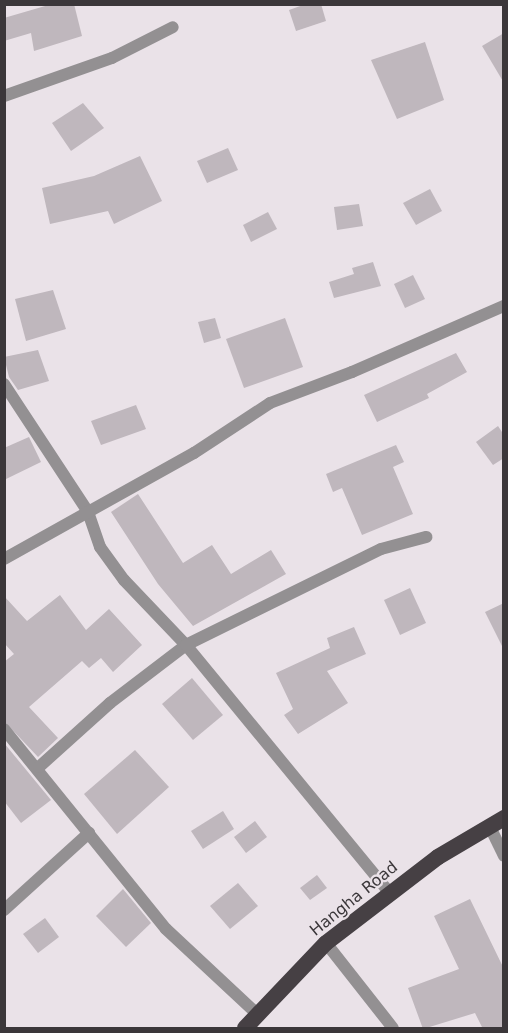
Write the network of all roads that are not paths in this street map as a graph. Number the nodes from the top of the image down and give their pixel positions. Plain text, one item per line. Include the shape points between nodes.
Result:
1 (173, 27) dead end
2 (4, 96) edge
3 (504, 306) edge
4 (4, 384) edge
5 (88, 512) junction
6 (426, 537) dead end
7 (4, 560) edge
8 (186, 645) junction
9 (4, 729) edge
10 (39, 767) junction
11 (497, 823) edge
12 (89, 833) junction
13 (504, 856) edge
14 (389, 892) junction
15 (4, 910) edge
16 (326, 943) junction
17 (257, 1014) junction
18 (245, 1029) edge
19 (393, 1029) edge

1 - 2 street via 112,58
3 - 5 street via 270,403 194,453
4 - 5 street
5 - 7 street
5 - 8 street via 100,547 112,564
6 - 8 street via 381,549
8 - 10 street via 110,703
8 - 14 street
9 - 10 street
10 - 12 street
11 - 13 street
11 - 14 highway, Hangha Road
12 - 15 street
12 - 17 street via 166,929
14 - 16 highway, Hangha Road
16 - 17 highway, Hangha Road
16 - 19 street
17 - 18 highway, Hangha Road

